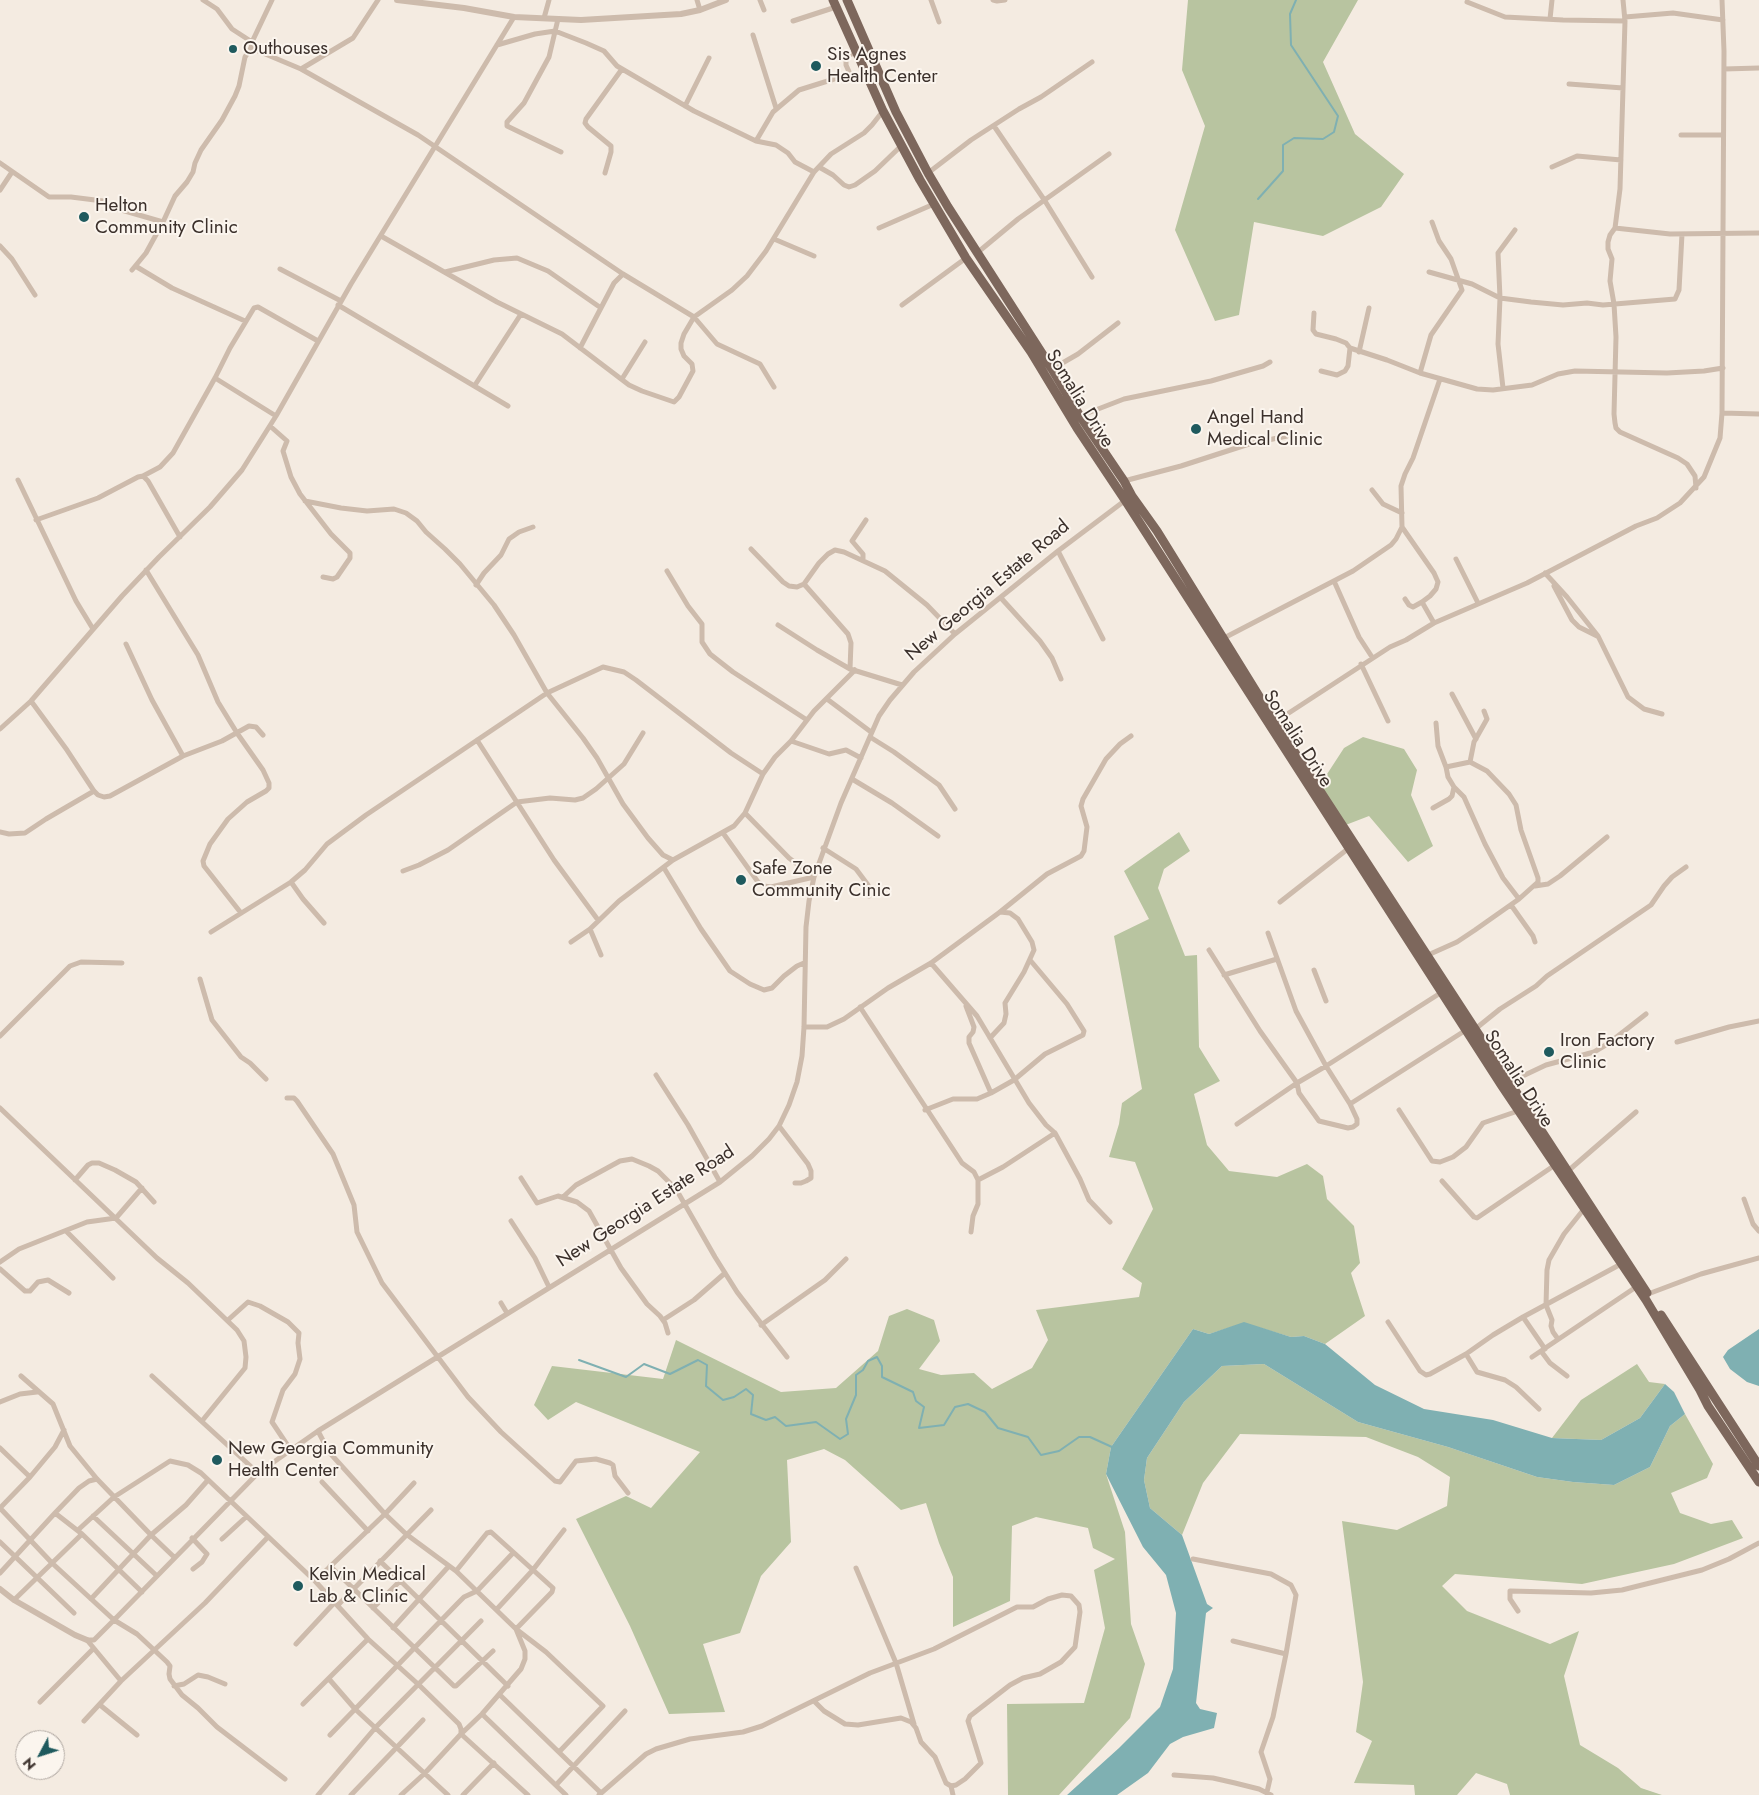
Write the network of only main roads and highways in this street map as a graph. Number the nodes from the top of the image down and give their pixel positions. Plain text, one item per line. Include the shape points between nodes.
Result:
1 (847, 0) edge
2 (834, 4) edge
3 (1128, 498) junction
4 (1470, 1031) junction
5 (1759, 1466) edge
6 (1759, 1482) edge

1 - 3 main road, Somalia Drive via 896,112 928,173 1124,481
2 - 3 main road, Somalia Drive via 901,146 966,258 1031,352 1076,428
3 - 4 main road, Somalia Drive via 1348,848
3 - 4 main road, Somalia Drive via 1157,531 1275,722 1428,955
4 - 5 main road, Somalia Drive via 1510,1082
4 - 6 main road, Somalia Drive via 1518,1111 1646,1300 1708,1406

